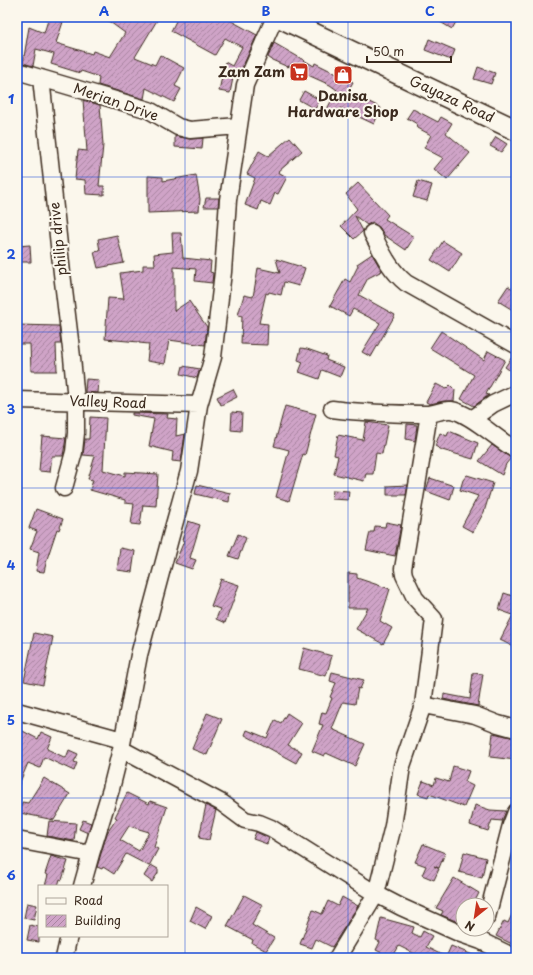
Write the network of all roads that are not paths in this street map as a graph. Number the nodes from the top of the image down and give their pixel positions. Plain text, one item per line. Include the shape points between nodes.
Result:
1 (275, 17) edge
2 (279, 17) edge
3 (17, 70) edge
4 (41, 78) junction
5 (238, 126) junction
6 (516, 130) edge
7 (372, 233) dead end
8 (516, 346) edge
9 (516, 394) edge
10 (17, 400) edge
11 (76, 401) junction
12 (199, 405) junction
13 (332, 409) dead end
14 (429, 414) junction
15 (472, 419) junction
16 (516, 450) edge
17 (64, 488) dead end
18 (423, 705) junction
19 (17, 711) edge
20 (516, 728) edge
21 (121, 744) junction
22 (516, 812) edge
23 (17, 840) edge
24 (91, 854) junction
25 (82, 885) edge
26 (376, 894) junction
27 (492, 897) edge
28 (455, 931) edge
29 (69, 937) edge
30 (485, 937) edge
31 (64, 958) edge
32 (337, 958) edge
33 (516, 958) edge

1 - 5 street via 245,85
2 - 6 main road, Gayaza Road
3 - 4 street, Merian Drive
4 - 5 street, Merian Drive via 149,110 178,127 190,130
4 - 11 street, philip drive
5 - 12 street via 213,357
7 - 8 street via 386,262 406,283
9 - 15 street via 493,404
10 - 11 street, Valley Road
11 - 12 street, Valley Road
11 - 17 street, philip drive via 74,452
12 - 21 street via 189,471 139,654
13 - 14 street via 387,414
14 - 15 street via 451,410
14 - 18 street via 403,569 415,598 434,619
15 - 16 street
18 - 20 street via 475,714 498,724
18 - 26 street via 402,766 393,826
19 - 21 street
21 - 24 street via 111,789
21 - 26 street via 222,803 245,820 270,828
22 - 27 street
23 - 24 street
24 - 25 street
26 - 28 street
26 - 32 street
29 - 31 street
30 - 33 street

